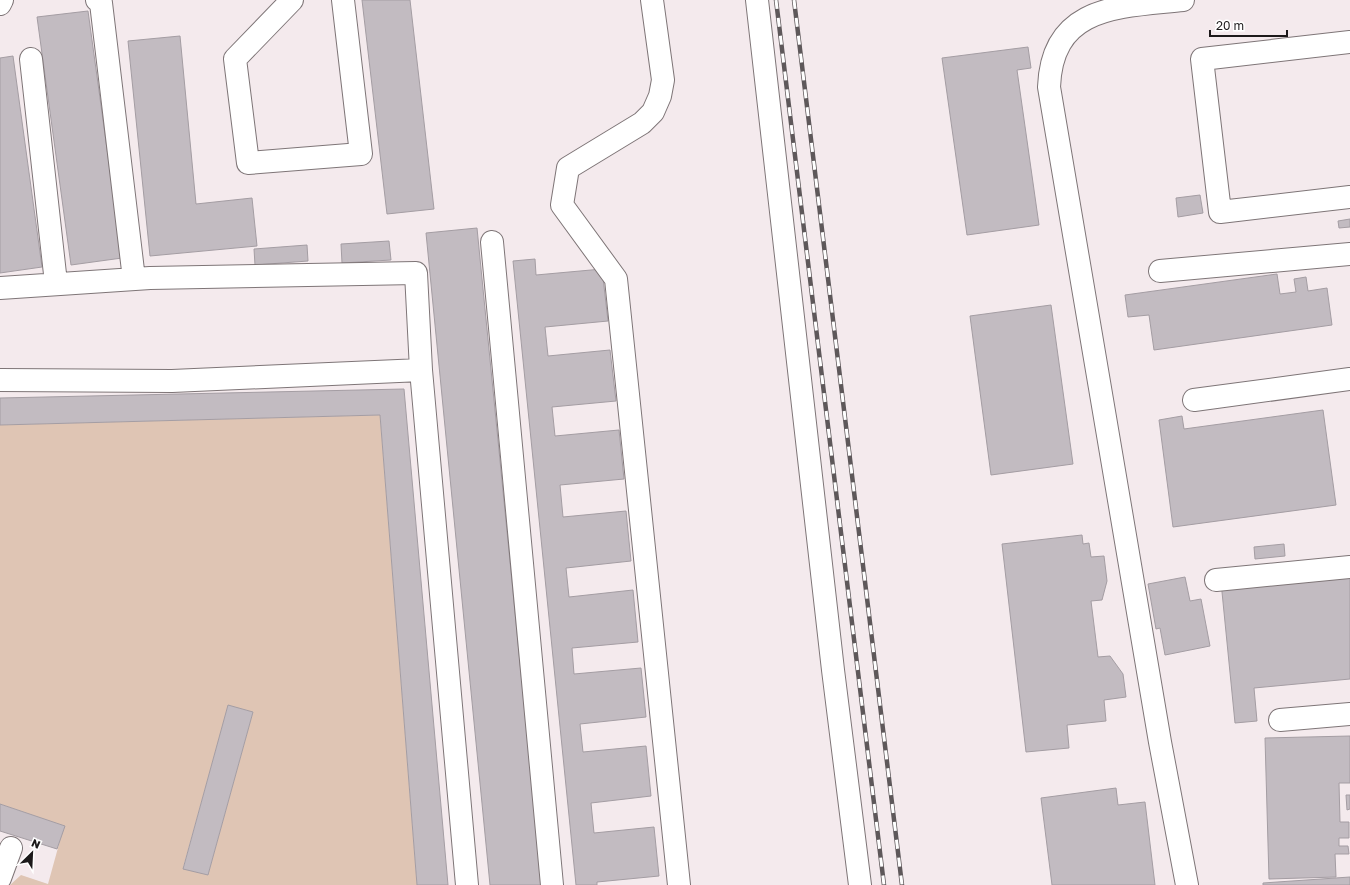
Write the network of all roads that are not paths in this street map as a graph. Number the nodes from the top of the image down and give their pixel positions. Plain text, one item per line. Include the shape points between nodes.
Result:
1 (2, 0) edge
2 (98, 0) edge
3 (292, 0) edge
4 (343, 0) edge
5 (652, 0) edge
6 (757, 0) edge
7 (1183, 0) edge
8 (0, 4) edge
9 (1350, 42) edge
10 (32, 59) dead end
11 (1350, 197) edge
12 (492, 242) dead end
13 (1350, 254) edge
14 (1160, 271) dead end
15 (134, 279) junction
16 (56, 284) junction
17 (0, 288) edge
18 (421, 370) junction
19 (1350, 379) edge
20 (0, 380) edge
21 (1194, 400) dead end
22 (1350, 567) edge
23 (1216, 580) dead end
24 (1350, 714) edge
25 (1280, 720) dead end
26 (10, 848) dead end
27 (0, 878) edge
28 (467, 885) edge
29 (552, 885) edge
30 (679, 885) edge
31 (860, 885) edge
32 (1187, 885) edge

1 - 8 lane
2 - 15 lane via 102,3
3 - 4 lane via 235,59 248,163 361,154
5 - 30 lane via 663,80 653,112 642,122 568,168 562,205 616,279
6 - 31 lane
7 - 32 lane via 1108,10 1091,15 1076,24 1054,52 1049,87 1160,742
9 - 11 lane via 1202,59 1220,212
10 - 16 lane
12 - 29 lane
13 - 14 lane
15 - 16 lane
15 - 18 lane via 416,273
16 - 17 lane
18 - 20 lane via 172,381
18 - 28 lane
19 - 21 lane
22 - 23 lane
24 - 25 lane
26 - 27 lane

